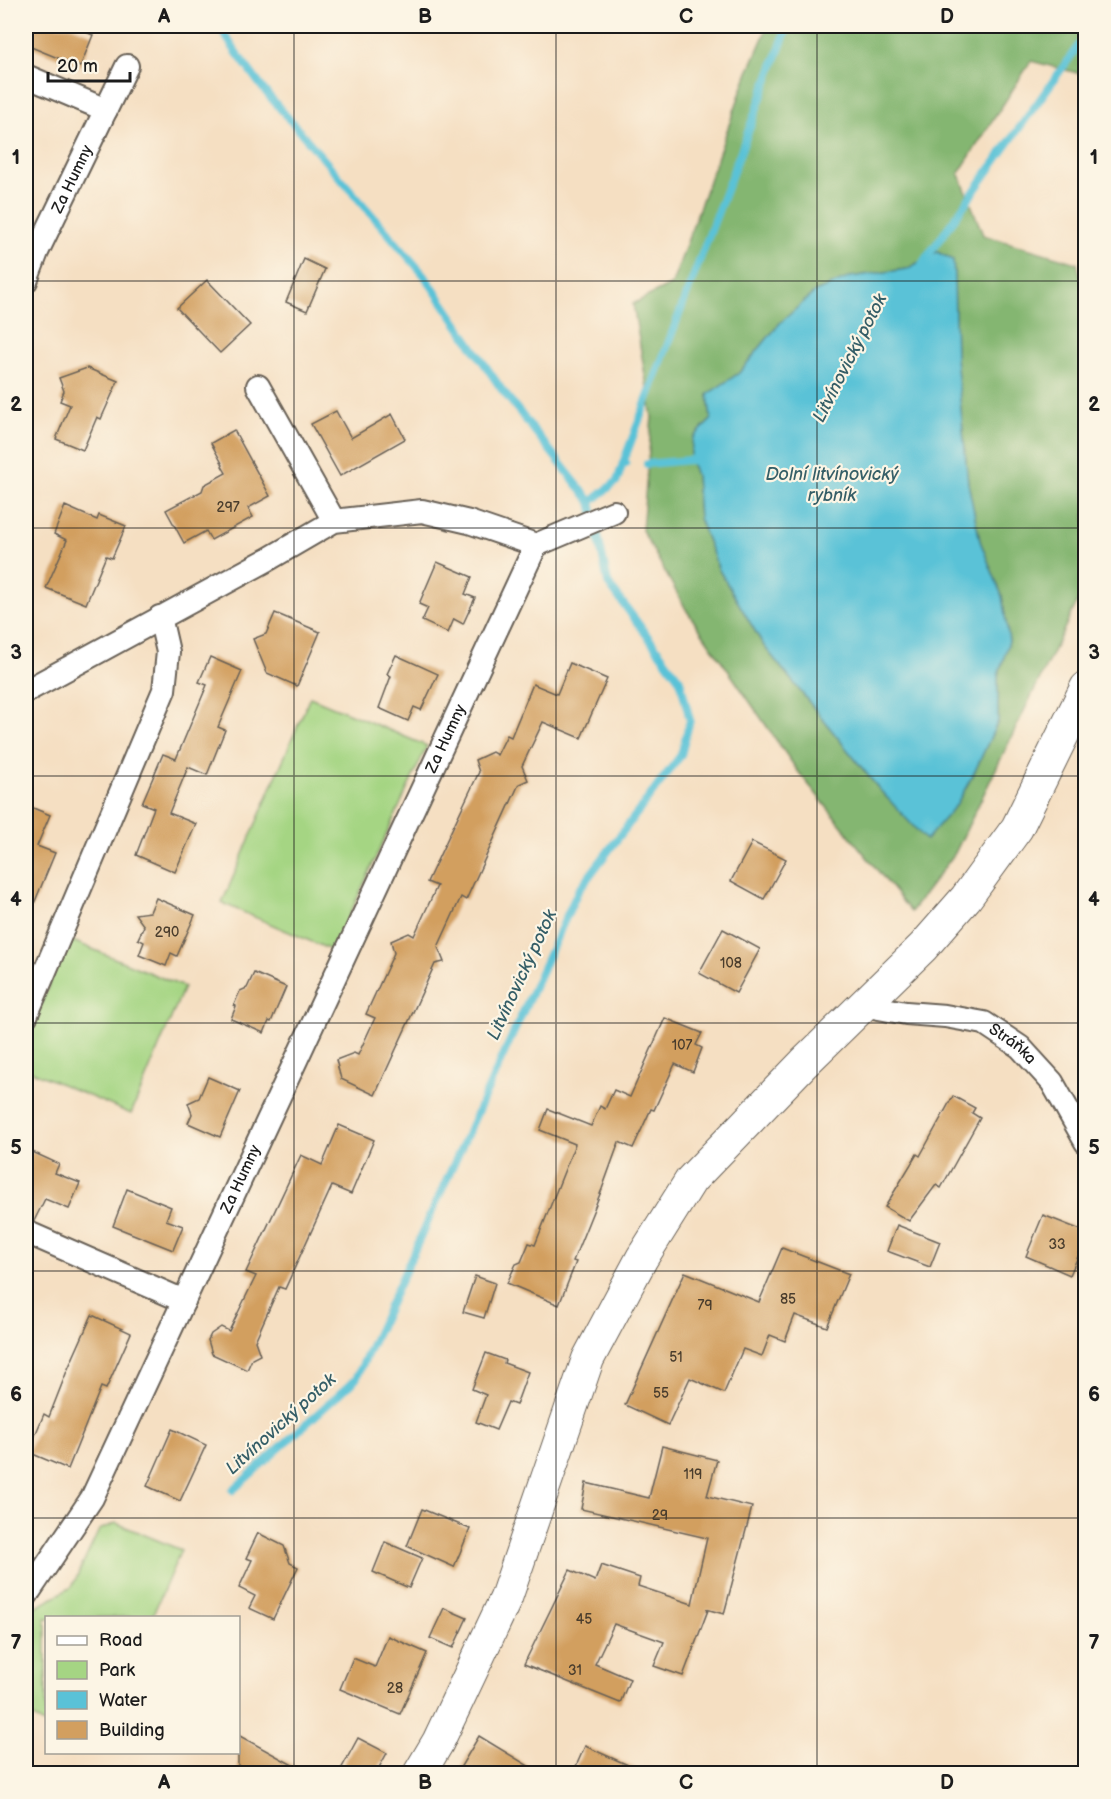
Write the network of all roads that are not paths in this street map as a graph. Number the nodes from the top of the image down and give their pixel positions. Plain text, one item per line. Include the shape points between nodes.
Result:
1 (128, 66) dead end
2 (26, 76) edge
3 (106, 110) junction
4 (26, 281) edge
5 (258, 386) dead end
6 (614, 512) dead end
7 (334, 521) junction
8 (536, 545) junction
9 (160, 617) junction
10 (1086, 688) edge
11 (26, 691) edge
12 (862, 1005) junction
13 (26, 1016) edge
14 (1086, 1142) edge
15 (26, 1232) edge
16 (184, 1301) junction
17 (26, 1596) edge
18 (419, 1773) edge

1 - 3 street, Za Humny
2 - 3 street
3 - 4 street, Za Humny
5 - 7 street
6 - 8 street
7 - 8 street via 422,511
7 - 9 street
8 - 16 street, Za Humny
9 - 11 street
9 - 13 street via 168,652 164,690
10 - 12 street via 1017,828 966,898
12 - 14 street, Stráňka via 984,1023 1020,1047 1052,1082
12 - 18 street via 691,1180 642,1258 588,1359 506,1598 438,1742
15 - 16 street
16 - 17 street, Za Humny via 92,1498

